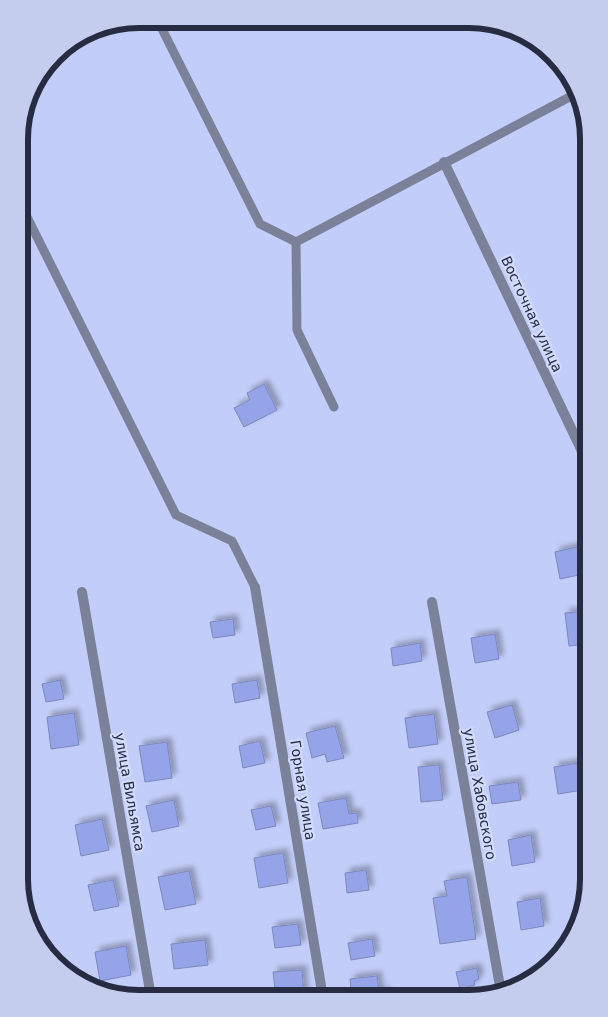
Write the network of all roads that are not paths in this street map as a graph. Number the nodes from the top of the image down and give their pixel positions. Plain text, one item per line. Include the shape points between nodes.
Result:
1 (162, 28) edge
2 (572, 96) edge
3 (444, 162) junction
4 (28, 219) edge
5 (296, 242) junction
6 (334, 407) dead end
7 (580, 448) edge
8 (256, 587) joint
9 (82, 592) dead end
10 (432, 602) dead end
11 (500, 985) edge
12 (150, 990) edge
13 (322, 990) edge

1 - 5 lane via 260,224
2 - 3 lane
3 - 5 lane
3 - 7 street, Восточная улица
4 - 8 lane via 176,515 232,541
5 - 6 lane via 297,330
8 - 13 street, Горная улица
9 - 12 street, улица Вильямса
10 - 11 street, улица Хабовского

